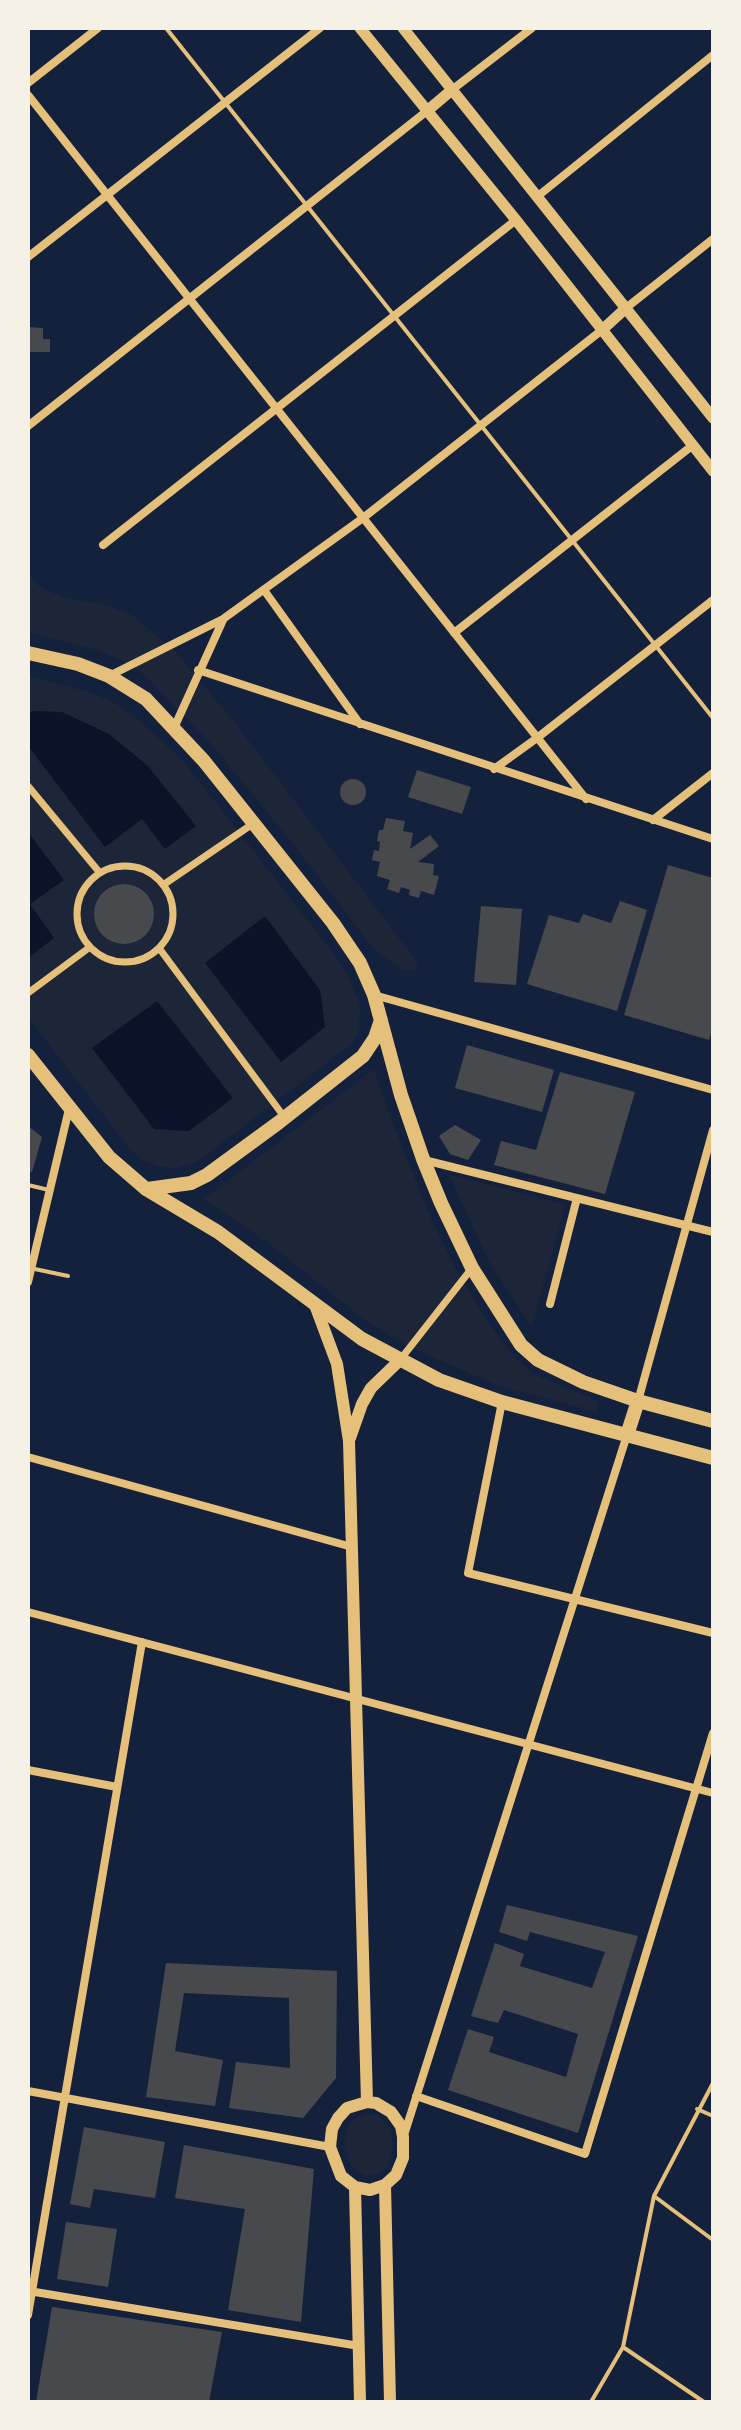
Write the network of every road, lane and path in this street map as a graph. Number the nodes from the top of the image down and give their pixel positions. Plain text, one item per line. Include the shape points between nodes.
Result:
1 (98, 28) edge
2 (166, 28) edge
3 (320, 28) edge
4 (360, 28) edge
5 (403, 28) edge
6 (532, 28) edge
7 (713, 55) edge
8 (28, 83) edge
9 (453, 89) junction
10 (28, 95) edge
11 (225, 103) junction
12 (427, 111) junction
13 (107, 195) junction
14 (538, 196) junction
15 (307, 206) junction
16 (516, 220) junction
17 (713, 239) edge
18 (28, 257) edge
19 (190, 299) junction
20 (626, 308) junction
21 (394, 316) junction
22 (602, 330) junction
23 (276, 408) junction
24 (713, 418) edge
25 (481, 425) junction
26 (28, 426) edge
27 (693, 445) junction
28 (713, 471) edge
29 (363, 518) junction
30 (572, 540) junction
31 (103, 545) dead end
32 (264, 590) junction
33 (713, 600) edge
34 (223, 619) junction
35 (454, 633) junction
36 (655, 645) junction
37 (28, 653) edge
38 (198, 670) junction
39 (109, 676) junction
40 (713, 718) edge
41 (361, 725) junction
42 (174, 728) junction
43 (537, 738) junction
44 (494, 769) junction
45 (713, 773) edge
46 (28, 786) edge
47 (586, 799) junction
48 (653, 820) junction
49 (255, 823) junction
50 (713, 839) edge
51 (100, 873) junction
52 (163, 885) junction
53 (90, 947) junction
54 (159, 948) junction
55 (28, 993) edge
56 (374, 995) junction
57 (381, 1019) junction
58 (28, 1055) edge
59 (713, 1090) edge
60 (69, 1109) junction
61 (285, 1118) junction
62 (713, 1130) edge
63 (423, 1159) junction
64 (28, 1185) edge
65 (146, 1189) junction
66 (50, 1190) junction
67 (577, 1198) junction
68 (686, 1225) junction
69 (713, 1232) edge
70 (30, 1267) edge
71 (472, 1268) junction
72 (68, 1276) dead end
73 (28, 1282) edge
74 (550, 1304) dead end
75 (315, 1305) junction
76 (400, 1360) junction
77 (638, 1401) junction
78 (502, 1402) junction
79 (713, 1421) edge
80 (627, 1435) junction
81 (349, 1441) junction
82 (28, 1457) edge
83 (713, 1458) edge
84 (352, 1547) junction
85 (575, 1599) junction
86 (28, 1612) edge
87 (713, 1633) edge
88 (142, 1642) junction
89 (357, 1699) junction
90 (713, 1733) edge
91 (529, 1744) junction
92 (28, 1770) edge
93 (117, 1787) junction
94 (695, 1788) junction
95 (713, 1793) edge
96 (713, 2083) edge
97 (28, 2091) edge
98 (416, 2096) junction
99 (67, 2098) junction
100 (367, 2102) junction
101 (697, 2109) junction
102 (713, 2116) edge
103 (403, 2137) junction
104 (330, 2147) junction
105 (385, 2185) junction
106 (355, 2187) junction
107 (654, 2196) junction
108 (713, 2240) edge
109 (30, 2292) edge
110 (28, 2315) edge
111 (359, 2346) junction
112 (623, 2347) junction
113 (360, 2402) edge
114 (390, 2402) edge
115 (591, 2402) edge
116 (704, 2402) edge

1 - 8 street
2 - 11 lane
3 - 11 street
4 - 12 street
5 - 9 street
6 - 9 street
7 - 14 street
9 - 12 street
9 - 14 street
10 - 13 street
11 - 13 street
11 - 15 lane
12 - 15 street
12 - 16 street
13 - 18 street
13 - 19 street
14 - 20 street
15 - 19 street
15 - 21 lane
16 - 21 street
16 - 22 street
17 - 20 street
19 - 23 street
19 - 26 street
20 - 22 street
20 - 24 street
21 - 23 street
21 - 25 lane
22 - 25 street
22 - 27 street
23 - 29 street
23 - 31 street
25 - 29 street
25 - 30 lane
27 - 28 street
27 - 30 street
29 - 32 street
29 - 35 street
30 - 35 street
30 - 36 lane
32 - 34 street
32 - 41 street
33 - 36 street
34 - 38 street
34 - 39 street
35 - 43 street
36 - 40 lane
36 - 43 street
37 - 39 main road
38 - 41 street
38 - 42 street
39 - 42 main road via 146,699
41 - 44 street
42 - 49 main road
43 - 44 street
43 - 47 street
44 - 47 street
45 - 48 street
46 - 51 street
47 - 48 street
48 - 50 street
49 - 52 street
49 - 56 main road via 333,923
51 - 52 street via 134,867
51 - 53 street via 83,890 77,913
52 - 54 street via 173,917
53 - 54 street via 108,959 130,962
53 - 55 street
54 - 61 street
56 - 57 main road
56 - 59 street
57 - 61 main road via 363,1056
57 - 63 main road
58 - 60 main road
60 - 65 main road via 109,1157
60 - 66 street
61 - 65 main road via 207,1175 182,1185
62 - 68 street
63 - 67 street
63 - 71 main road
64 - 66 lane
65 - 75 main road via 230,1240
66 - 70 street
67 - 68 street
67 - 74 street
68 - 69 street
68 - 77 street
70 - 72 lane
70 - 73 street
71 - 76 street
71 - 77 main road via 521,1345 538,1360
75 - 76 main road
75 - 81 main road via 337,1364
76 - 78 main road
76 - 81 main road via 371,1388
77 - 79 main road
77 - 80 main road
78 - 80 main road
78 - 85 street via 468,1573
80 - 83 main road
80 - 85 street
81 - 84 main road
82 - 84 street
84 - 89 main road
85 - 87 street
85 - 91 street
86 - 88 street
88 - 89 street
88 - 93 street
89 - 91 street
89 - 100 main road
90 - 94 street
91 - 94 street
91 - 98 street
92 - 93 street
93 - 99 street
94 - 95 street
94 - 98 street via 585,2154
96 - 101 lane
97 - 99 street
98 - 103 street
99 - 104 street
99 - 109 street
100 - 103 main road via 391,2112
100 - 104 main road via 347,2108 338,2118
101 - 102 lane
101 - 107 lane
103 - 105 main road via 400,2166
104 - 106 main road via 341,2176
105 - 106 main road
105 - 114 main road
106 - 111 main road
107 - 108 lane
107 - 112 lane
109 - 110 street
109 - 111 street
111 - 113 main road
112 - 115 lane
112 - 116 lane

